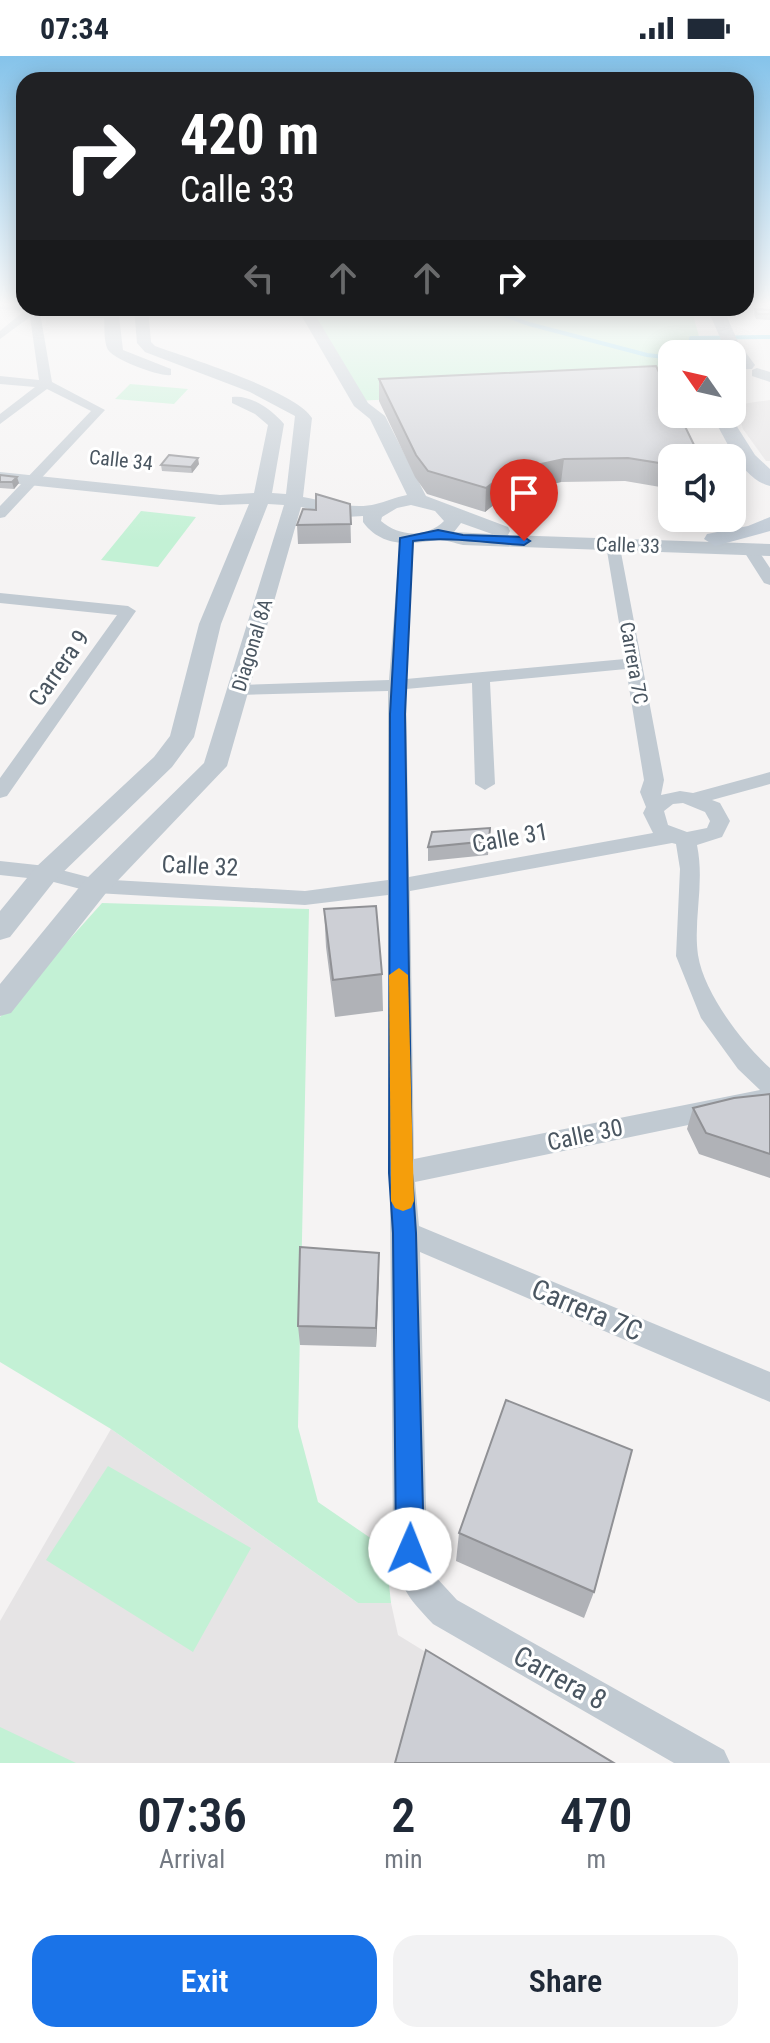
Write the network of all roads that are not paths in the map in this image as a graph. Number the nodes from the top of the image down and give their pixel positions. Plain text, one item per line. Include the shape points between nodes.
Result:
1 (42, 384) edge
2 (46, 384) junction
3 (199, 384) edge
4 (241, 384) edge
5 (349, 384) edge
6 (0, 420) edge
7 (728, 428) edge
8 (0, 470) edge
9 (0, 477) edge
10 (34, 477) junction
11 (770, 480) edge
12 (746, 481) edge
13 (261, 498) junction
14 (294, 500) junction
15 (411, 501) junction
16 (770, 508) edge
17 (450, 513) junction
18 (0, 514) edge
19 (374, 516) junction
20 (438, 534) junction
21 (407, 538) junction
22 (715, 539) junction
23 (770, 541) edge
24 (614, 545) junction
25 (761, 550) edge
26 (770, 580) edge
27 (0, 598) edge
28 (634, 663) junction
29 (481, 676) junction
30 (397, 685) junction
31 (238, 690) junction
32 (770, 778) edge
33 (654, 780) junction
34 (485, 784) dead end
35 (749, 785) junction
36 (0, 792) edge
37 (685, 798) junction
38 (655, 813) junction
39 (716, 824) junction
40 (679, 837) junction
41 (631, 843) junction
42 (0, 868) edge
43 (691, 869) junction
44 (46, 873) junction
45 (96, 886) junction
46 (398, 886) junction
47 (0, 930) edge
48 (0, 1005) edge
49 (770, 1083) edge
50 (770, 1098) edge
51 (401, 1173) junction
52 (405, 1233) junction
53 (770, 1387) edge
54 (711, 1763) edge

1 - 2 street
2 - 6 street
2 - 10 street via 99,410
3 - 13 street, Diagonal 8A via 276,424
4 - 14 street, Diagonal 8A via 304,418
5 - 15 street via 362,406 361,419
7 - 11 main road via 747,459
8 - 10 street, Calle 34
9 - 10 street, Calle 34
10 - 13 street, Calle 34 via 220,500
10 - 18 street
12 - 16 main road
13 - 14 street, Calle 34
13 - 44 street, Diagonal 8A via 210,624 182,737 163,762
14 - 19 street, Calle 34
14 - 31 street, Diagonal 8A
15 - 17 street, Calle 33
15 - 19 street
16 - 22 main road via 754,531
17 - 20 street via 453,521
17 - 22 street, Calle 33 via 498,531
19 - 21 street, Calle 34 via 384,533
20 - 21 street, Calle 33
20 - 24 street, Calle 33
21 - 30 street
22 - 23 street, Calle 33
24 - 25 street, Calle 33
24 - 28 street, Carrera 7C
25 - 26 street
27 - 36 street, Carrera 9 via 128,611
28 - 29 street
28 - 33 street, Carrera 7C
29 - 30 street
29 - 34 street
30 - 31 street
30 - 46 street
31 - 45 street, Diagonal 8A via 215,766
32 - 35 street
33 - 37 street
33 - 38 street, Carrera 7C via 650,792
35 - 37 street
35 - 39 street
37 - 38 street
37 - 39 street via 713,808
38 - 40 street
38 - 41 street
39 - 40 street, Calle 31 via 697,839
39 - 43 street
40 - 41 street, Calle 31
40 - 43 street
41 - 46 street, Calle 31
42 - 44 street, Calle 32
43 - 49 street via 687,956 709,1012
44 - 45 street, Calle 32
44 - 47 street, Diagonal 8A
45 - 46 street, Calle 32 via 305,898
45 - 48 street, Diagonal 8A
46 - 51 street
50 - 51 street, Calle 30
51 - 52 street
52 - 53 street, Carrera 7C
52 - 54 street, Carrera 8 via 410,1549 418,1583 445,1612

